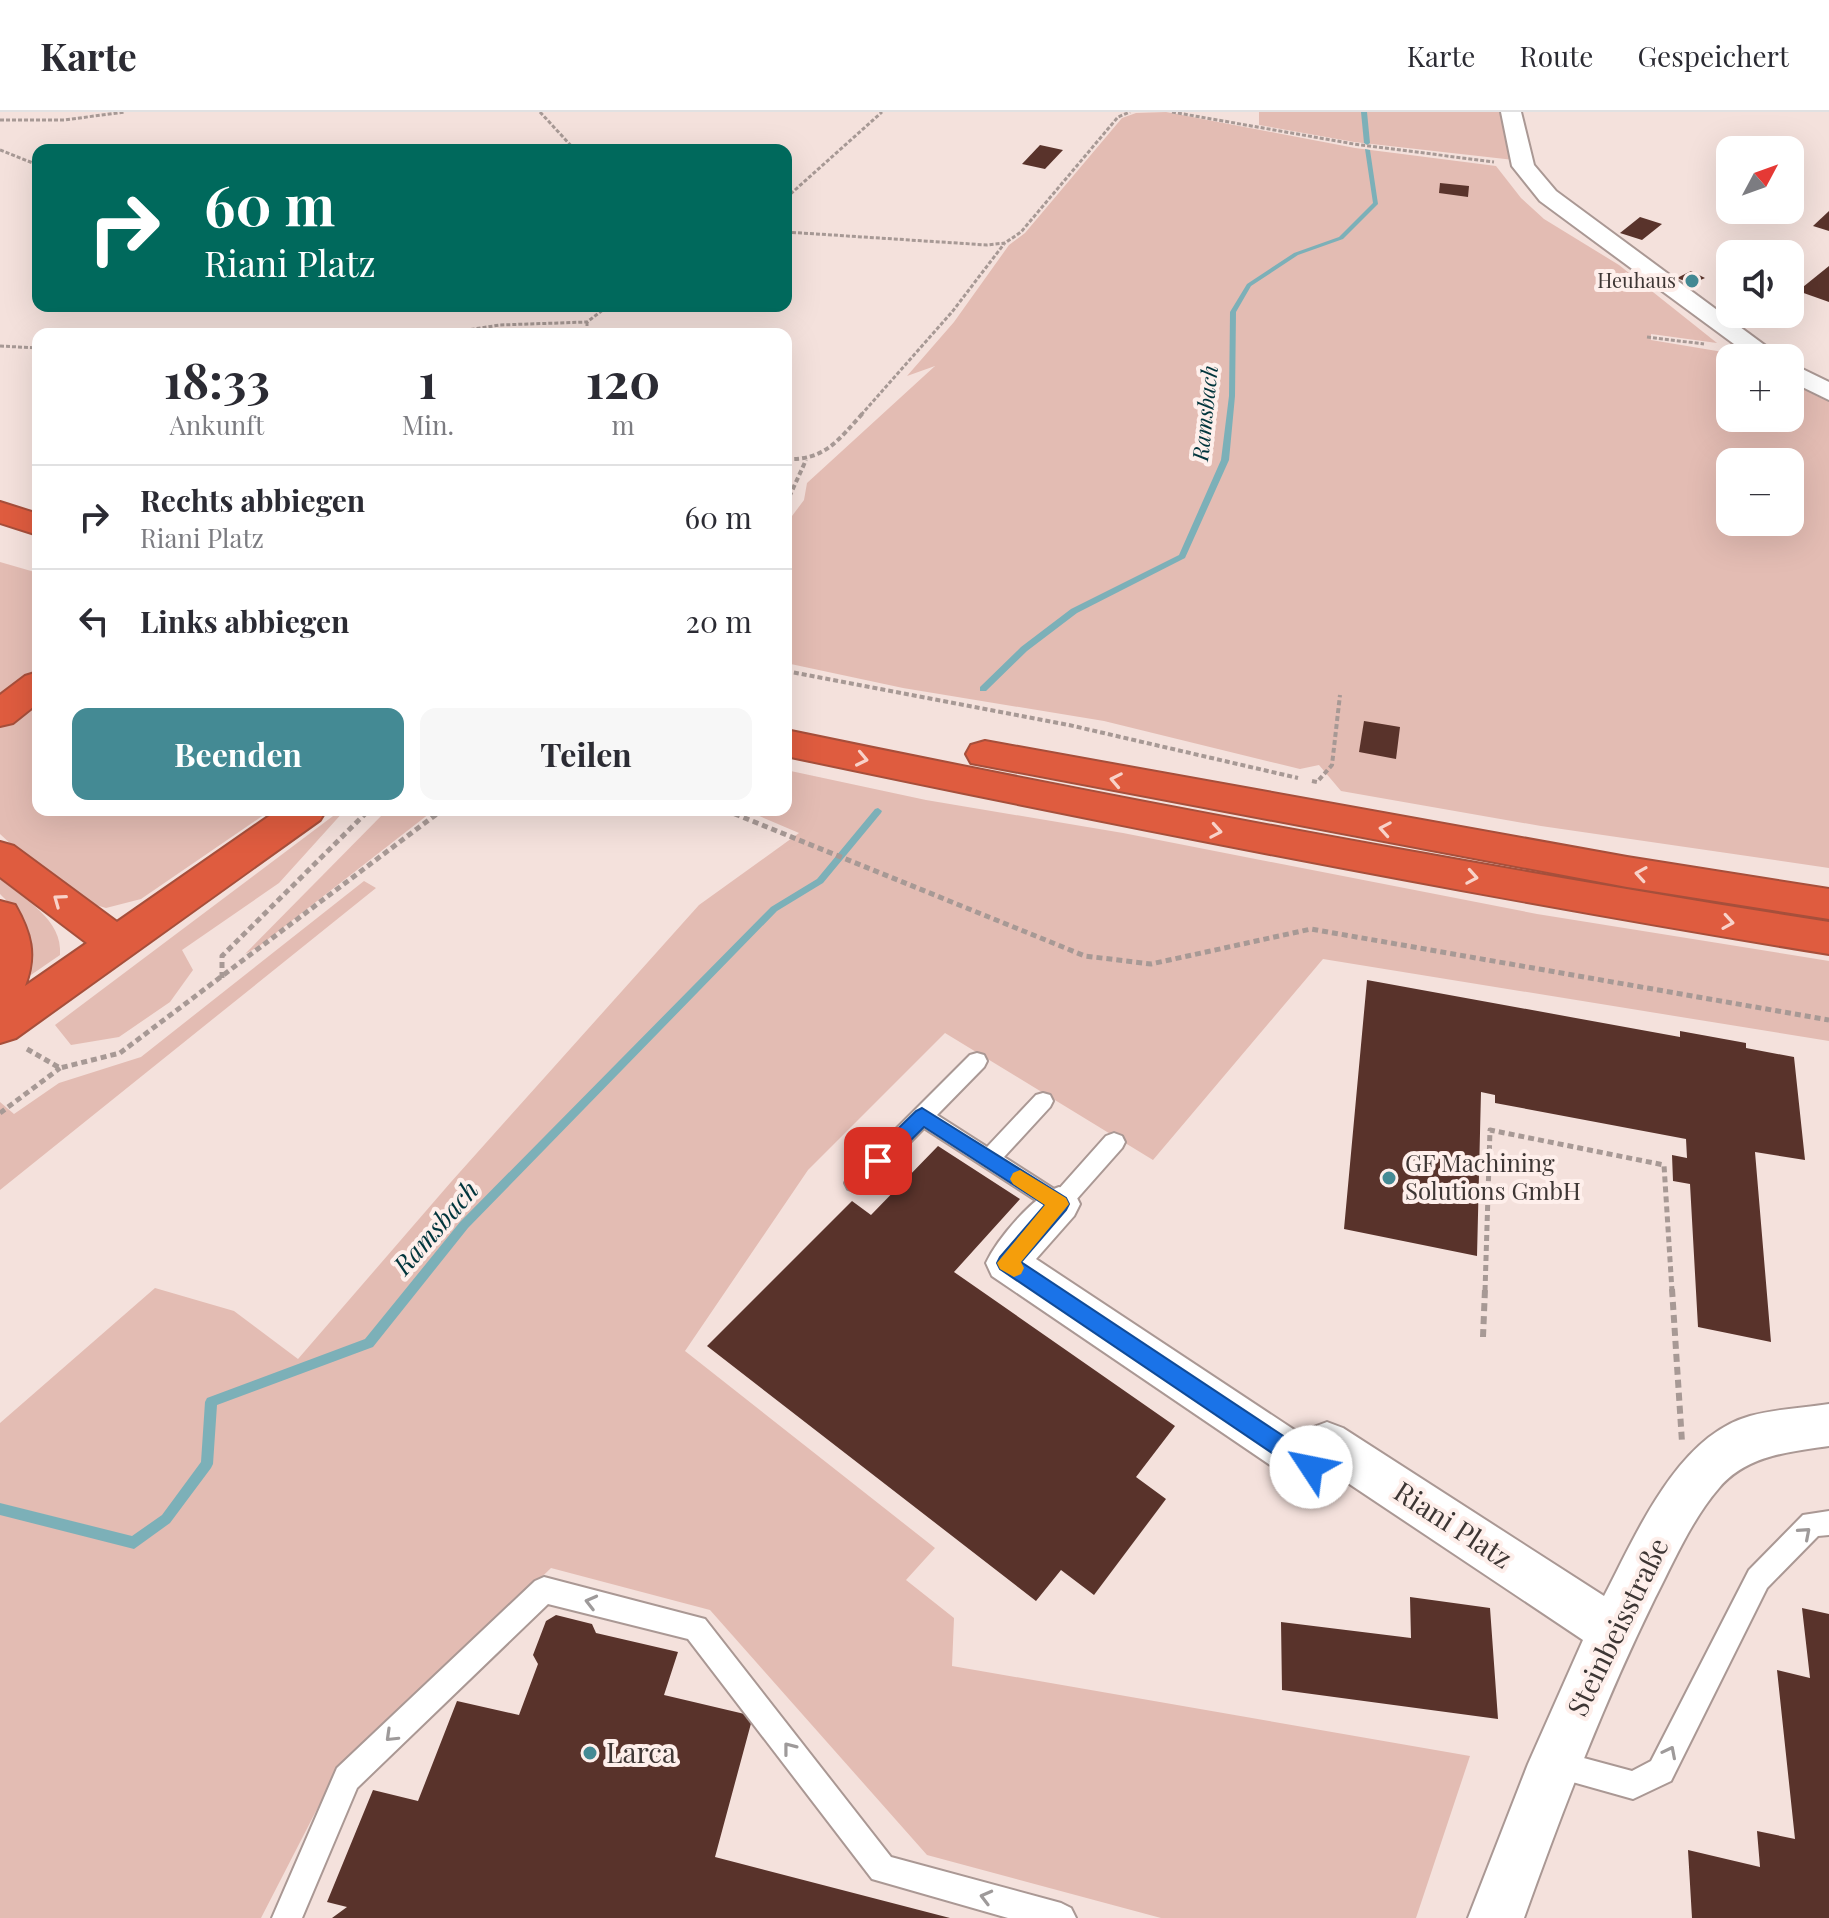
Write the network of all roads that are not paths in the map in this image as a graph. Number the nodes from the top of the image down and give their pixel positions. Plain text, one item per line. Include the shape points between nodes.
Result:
1 (1511, 112) edge
2 (1750, 344) edge
3 (1804, 379) edge
4 (1829, 392) edge
5 (0, 491) edge
6 (32, 494) edge
7 (0, 512) edge
8 (32, 523) edge
9 (0, 542) edge
10 (32, 552) edge
11 (32, 689) edge
12 (0, 714) edge
13 (792, 715) edge
14 (792, 744) edge
15 (298, 816) edge
16 (0, 856) edge
17 (1829, 904) edge
18 (0, 916) edge
19 (1829, 938) edge
20 (118, 944) junction
21 (0, 992) edge
22 (13, 1037) edge
23 (977, 1061) dead end
24 (1043, 1101) dead end
25 (922, 1116) junction
26 (1114, 1142) dead end
27 (989, 1159) junction
28 (856, 1183) dead end
29 (1059, 1204) junction
30 (1829, 1425) edge
31 (1829, 1523) edge
32 (1613, 1631) junction
33 (1554, 1764) junction
34 (287, 1918) edge
35 (1061, 1918) edge
36 (1496, 1918) edge

1 - 2 street via 1523,166 1548,196
3 - 4 street
5 - 6 highway
7 - 8 highway
9 - 10 highway
11 - 12 highway
17 -> 13 highway via 1208,797
14 -> 19 highway via 1139,817
15 - 20 highway
20 -> 16 highway
18 - 21 highway via 12,946
20 - 22 highway
23 - 25 lane
24 - 27 lane
25 - 27 lane
25 - 28 lane
26 - 29 lane
27 - 29 lane
29 - 32 street, Riani Platz via 1007,1263 1311,1467 1327,1443
30 - 32 street, Steinbeisstraße via 1751,1437 1703,1471 1664,1530
33 -> 31 lane via 1633,1785 1661,1771 1758,1579 1812,1524
32 - 33 street, Steinbeisstraße
33 - 36 street, Steinbeisstraße
35 -> 34 lane via 882,1869 696,1628 544,1590 347,1778

